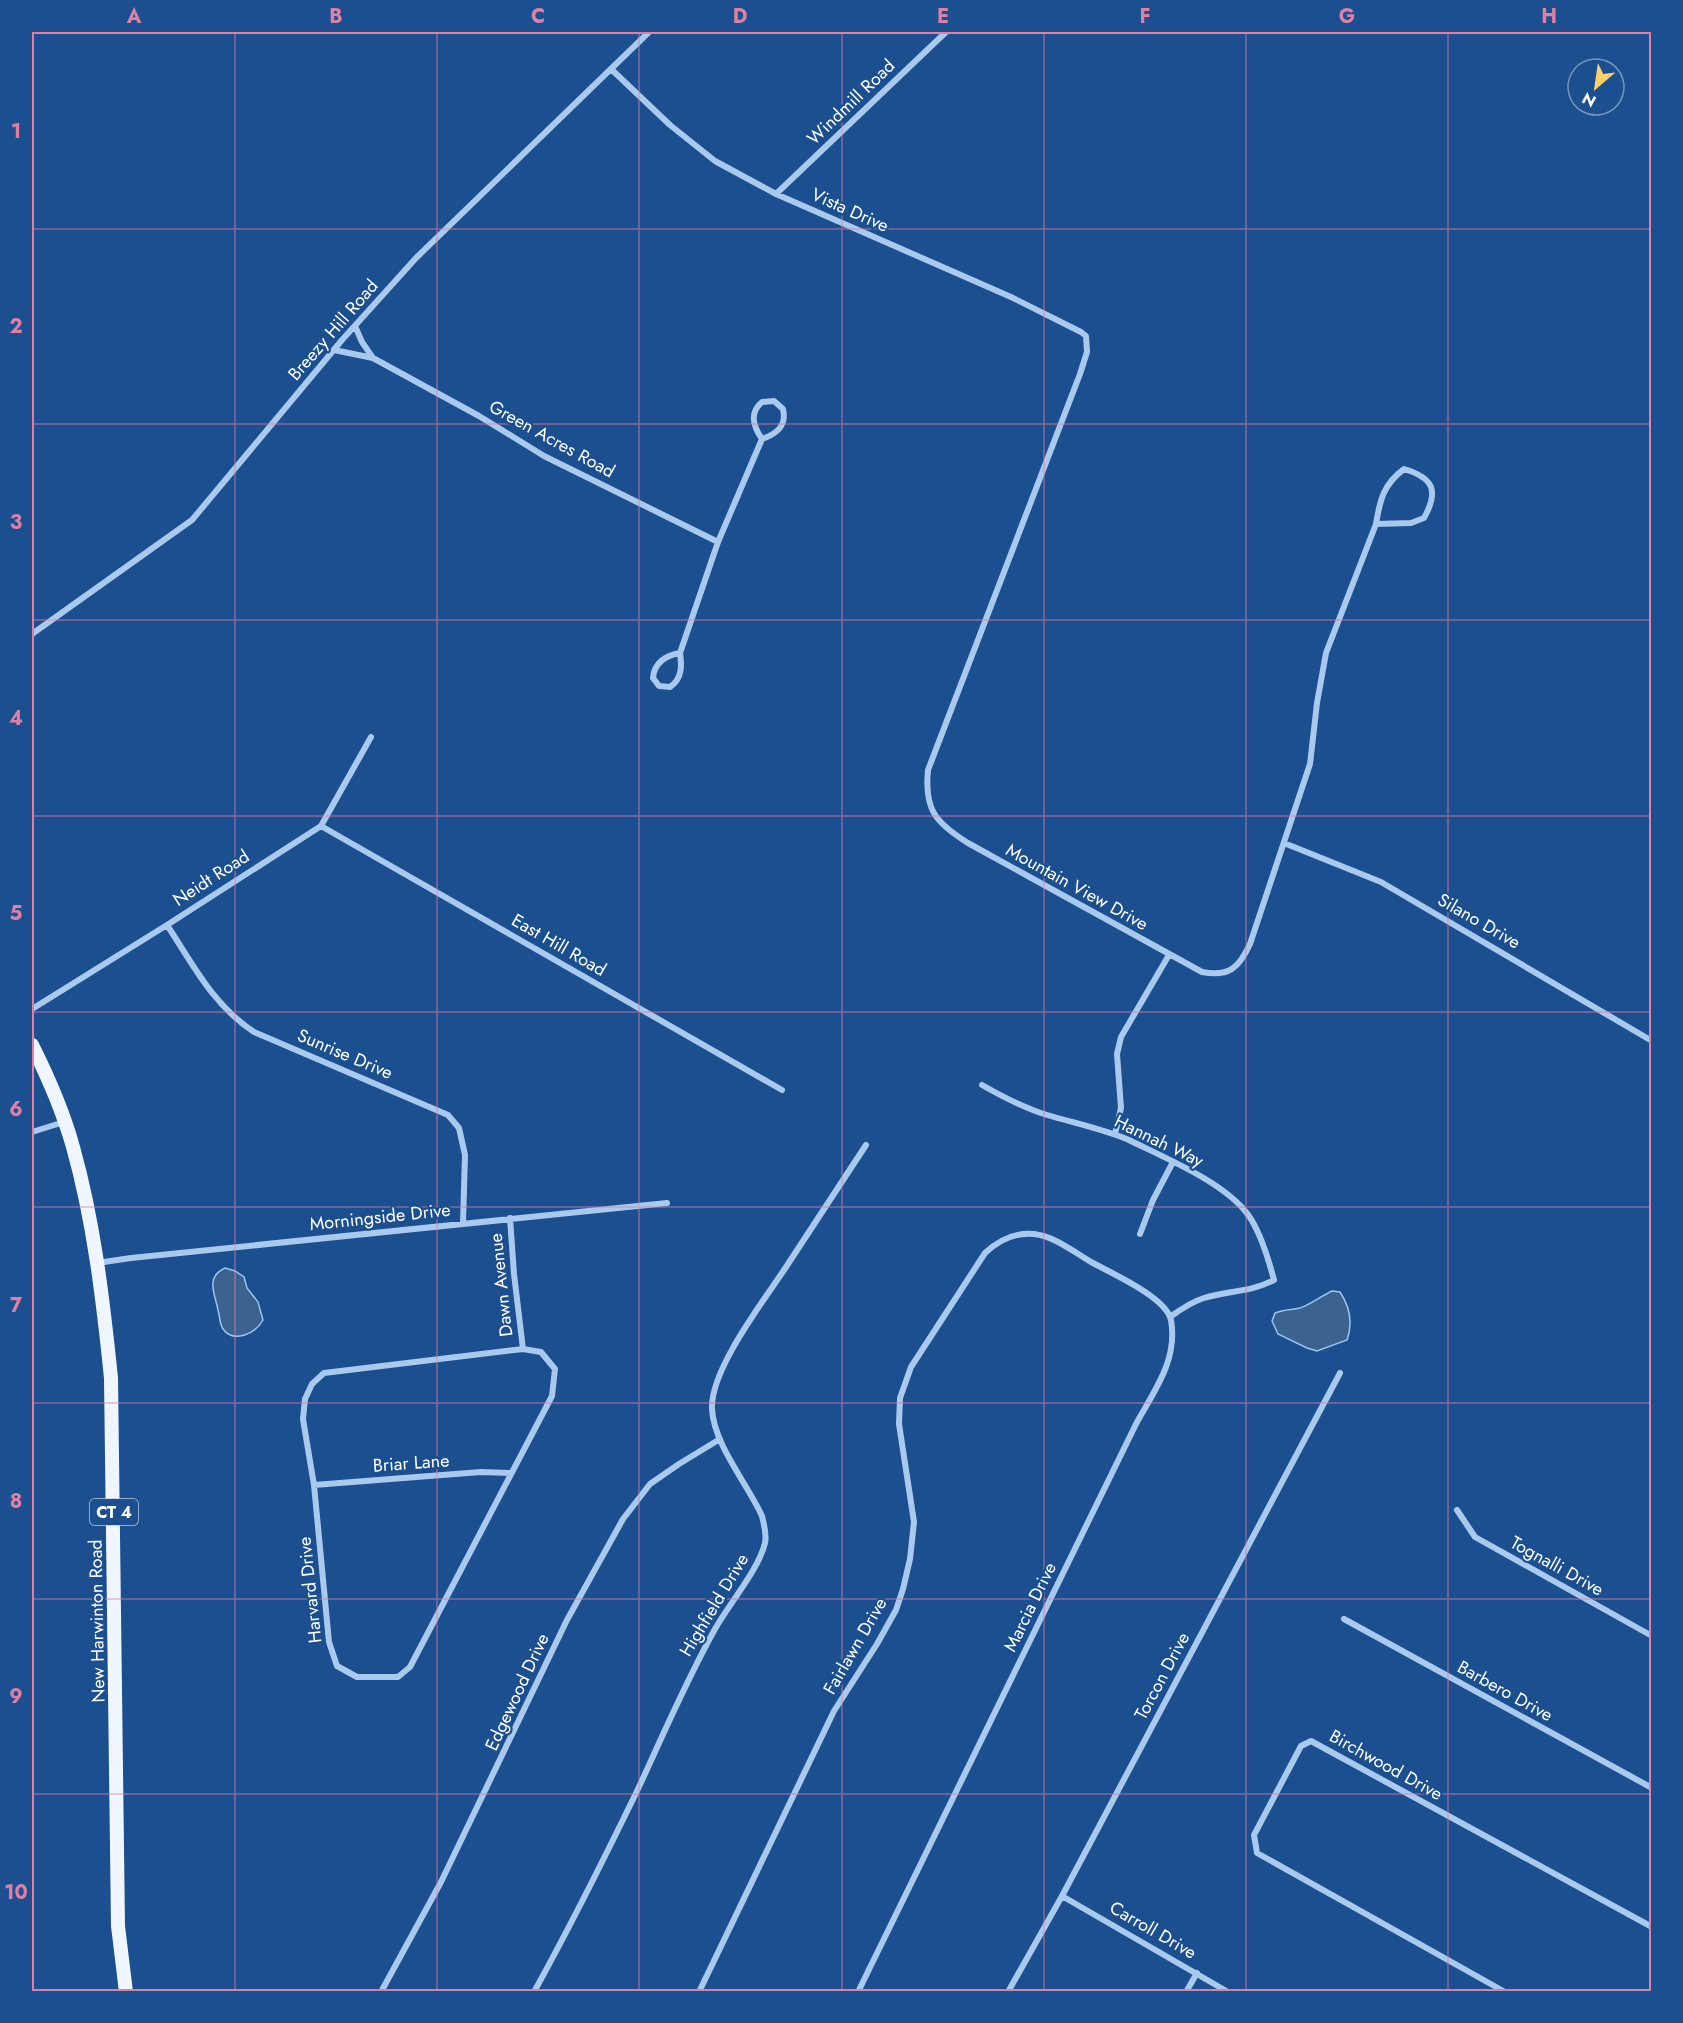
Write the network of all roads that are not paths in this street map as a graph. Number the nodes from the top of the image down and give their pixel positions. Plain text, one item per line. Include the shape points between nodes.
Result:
1 (649, 32) edge
2 (946, 32) edge
3 (611, 69) junction
4 (777, 194) junction
5 (355, 326) junction
6 (334, 350) junction
7 (1087, 352) joint
8 (373, 358) junction
9 (762, 439) junction
10 (1376, 524) junction
11 (718, 542) junction
12 (32, 634) edge
13 (680, 653) junction
14 (371, 737) dead end
15 (321, 826) junction
16 (1284, 843) junction
17 (167, 925) junction
18 (1169, 955) junction
19 (32, 1010) edge
20 (1652, 1041) edge
21 (32, 1045) edge
22 (982, 1085) dead end
23 (782, 1090) dead end
24 (65, 1121) junction
25 (32, 1132) edge
26 (1115, 1134) junction
27 (866, 1145) dead end
28 (1173, 1162) junction
29 (666, 1203) dead end
30 (510, 1218) junction
31 (463, 1223) junction
32 (1140, 1234) dead end
33 (97, 1263) junction
34 (1170, 1317) junction
35 (523, 1349) junction
36 (1340, 1373) dead end
37 (720, 1439) junction
38 (510, 1473) junction
39 (314, 1485) junction
40 (1457, 1510) dead end
41 (1344, 1619) dead end
42 (1652, 1636) edge
43 (1652, 1788) edge
44 (1062, 1896) junction
45 (1652, 1927) edge
46 (1197, 1973) junction
47 (126, 1992) edge
48 (381, 1992) edge
49 (534, 1992) edge
50 (699, 1992) edge
51 (858, 1992) edge
52 (1008, 1992) edge
53 (1186, 1992) edge
54 (1228, 1992) edge
55 (1505, 1992) edge

1 - 3 street, Breezy Hill Road
2 - 4 street, Windmill Road
3 - 4 street, Vista Drive via 715,161
3 - 5 street, Breezy Hill Road via 416,258
4 - 7 street, Vista Drive via 1082,332
5 - 6 street, Breezy Hill Road
5 - 8 street
6 - 8 street, Green Acres Road
6 - 12 street, Breezy Hill Road via 192,520
7 - 18 street, Mountain View Drive via 928,770 926,791 934,814 952,833
8 - 11 street, Green Acres Road via 544,456
9 - 9 street via 776,433 783,424 783,409 774,401 762,402 754,413 754,425
9 - 11 street
10 - 10 street, Mountain View Drive via 1390,479 1404,469 1422,474 1432,487 1432,504 1424,519
10 - 16 street, Mountain View Drive via 1326,652 1310,764
11 - 13 street
13 - 13 street via 667,656 656,667 653,678 659,686 669,688 677,681
14 - 15 street, Neidt Road
15 - 17 street, Neidt Road
15 - 23 street, East Hill Road
16 - 18 street, Mountain View Drive via 1250,944 1236,967 1215,975
16 - 20 street, Silano Drive via 1381,882
17 - 19 street, Neidt Road
17 - 31 street, Sunrise Drive via 218,1002 254,1032 448,1115 459,1128 465,1155
18 - 26 street via 1121,1037 1117,1054 1121,1108
21 - 24 main road, New Harwinton Road / CT 4
22 - 26 street, Hannah Way via 1014,1103
24 - 25 street
24 - 33 main road, New Harwinton Road / CT 4 via 88,1208
26 - 28 street, Hannah Way
27 - 37 street, Highfield Drive via 721,1371 712,1398
28 - 32 street
28 - 34 street, Hannah Way via 1227,1195 1250,1217 1274,1280 1258,1288 1206,1298
29 - 30 street, Morningside Drive
30 - 31 street, Morningside Drive
30 - 35 street, Dawn Avenue
31 - 33 street, Morningside Drive
33 - 47 main road, New Harwinton Road / CT 4 via 111,1389 118,1926
34 - 50 street, Fairlawn Drive via 1132,1283 1037,1234 1024,1233 1000,1240 979,1261 911,1367 900,1398 898,1424 914,1522 910,1559 896,1610 834,1711
34 - 51 street, Marcia Drive via 1170,1362
35 - 38 street, Harvard Drive via 541,1352 555,1369 552,1396
35 - 39 street, Harvard Drive via 324,1373 312,1384 305,1399 303,1419
36 - 44 street, Torcon Drive
37 - 48 street, Edgewood Drive via 650,1484 623,1519 567,1620 441,1882
37 - 49 street, Highfield Drive via 762,1516 765,1541 761,1555 691,1673 637,1790
38 - 39 street, Briar Lane
38 - 39 street, Harvard Drive via 410,1667 398,1677 357,1677 337,1666 329,1642
40 - 42 street, Tognalli Drive via 1475,1537
41 - 43 street, Barbero Drive
44 - 46 street, Carroll Drive
44 - 52 street, Torcon Drive
45 - 55 street, Birchwood Drive via 1311,1742 1301,1746 1254,1835 1257,1853
46 - 53 street
46 - 54 street, Carroll Drive

